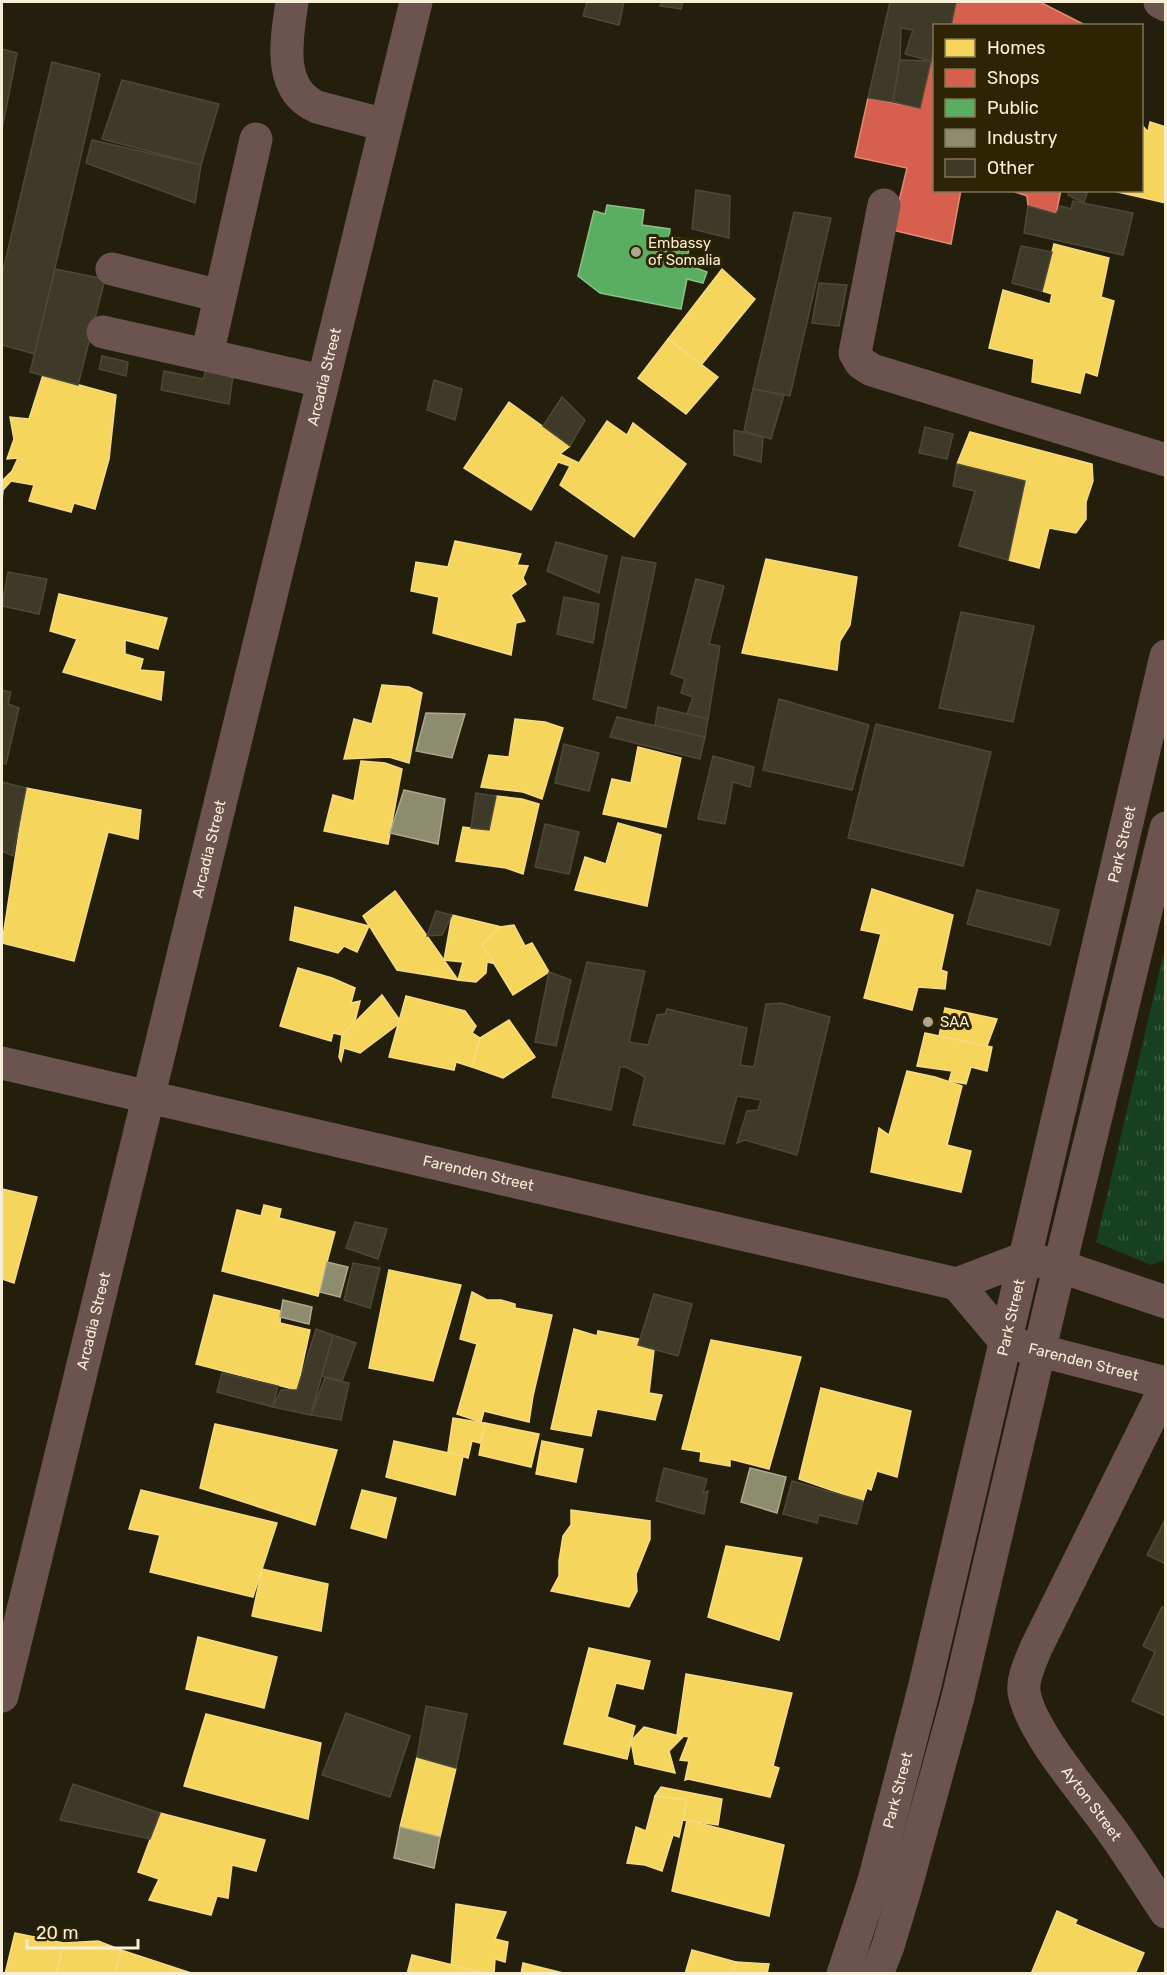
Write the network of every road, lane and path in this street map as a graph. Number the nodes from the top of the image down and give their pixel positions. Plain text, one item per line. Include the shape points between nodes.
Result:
1 (292, 2) edge
2 (416, 2) edge
3 (1160, 2) edge
4 (1166, 5) edge
5 (386, 125) junction
6 (256, 139) dead end
7 (884, 205) dead end
8 (112, 269) dead end
9 (220, 296) junction
10 (103, 332) dead end
11 (207, 355) junction
12 (322, 381) junction
13 (1166, 460) edge
14 (1166, 656) edge
15 (1166, 828) edge
16 (2, 1063) edge
17 (147, 1097) junction
18 (1025, 1258) junction
19 (1059, 1266) junction
20 (957, 1284) junction
21 (1166, 1302) edge
22 (1006, 1342) junction
23 (1040, 1350) junction
24 (1166, 1385) edge
25 (2, 1696) edge
26 (1166, 1912) edge
27 (843, 1974) edge
28 (877, 1974) edge

1 - 5 street via 286,50 296,89 306,102 317,107
2 - 5 street, Arcadia Street
3 - 4 street
5 - 12 street, Arcadia Street
6 - 9 street
7 - 13 street via 855,353 861,363 872,370
8 - 9 street
9 - 11 street
10 - 11 street
11 - 12 street
12 - 17 street, Arcadia Street
14 - 18 street, Park Street
15 - 19 street
16 - 17 street, Farenden Street
17 - 20 street, Farenden Street
17 - 25 street, Arcadia Street
18 - 19 street
18 - 20 street
18 - 22 street, Park Street
19 - 21 street
19 - 23 street
20 - 22 street
22 - 23 street, Farenden Street
22 - 27 street, Park Street via 924,1689 874,1881
23 - 24 street, Farenden Street
23 - 28 street via 958,1697 904,1893
24 - 26 street, Ayton Street via 1036,1648 1024,1691 1045,1738

